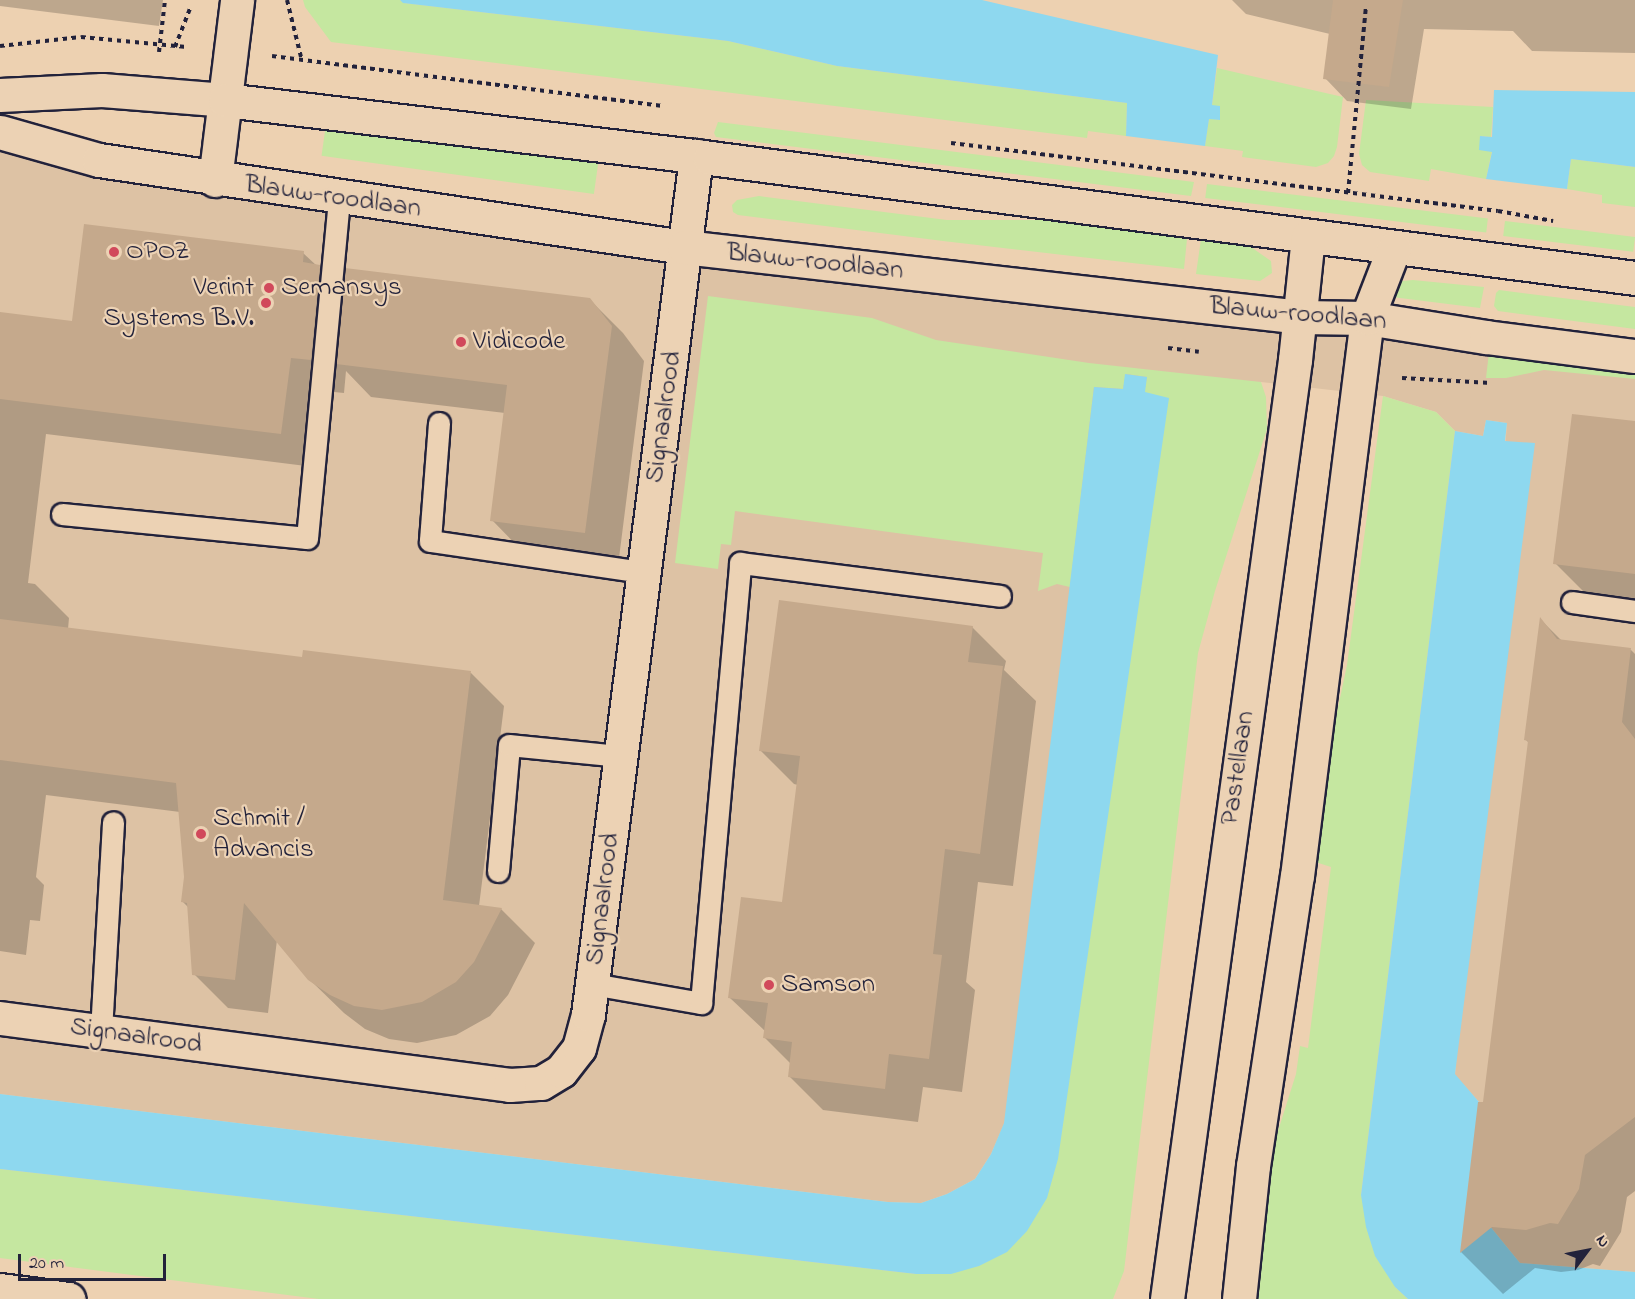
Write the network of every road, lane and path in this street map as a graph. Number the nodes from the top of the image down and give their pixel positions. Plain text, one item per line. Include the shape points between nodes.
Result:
1 (237, 0) edge
2 (286, 0) edge
3 (1366, 7) dead end
4 (0, 46) edge
5 (230, 51) junction
6 (302, 60) junction
7 (0, 95) edge
8 (225, 100) junction
9 (669, 107) dead end
10 (0, 132) edge
11 (939, 141) dead end
12 (696, 156) junction
13 (215, 180) junction
14 (1348, 193) junction
15 (339, 197) junction
16 (1555, 221) dead end
17 (1308, 237) junction
18 (684, 247) junction
19 (1394, 248) junction
20 (1635, 279) edge
21 (1300, 317) junction
22 (1367, 318) junction
23 (1635, 356) edge
24 (439, 423) dead end
25 (62, 514) dead end
26 (643, 572) junction
27 (1000, 596) dead end
28 (1572, 602) dead end
29 (1635, 611) edge
30 (620, 756) junction
31 (113, 822) dead end
32 (498, 871) dead end
33 (592, 984) junction
34 (0, 1018) edge
35 (101, 1031) junction
36 (0, 1290) edge
37 (68, 1299) edge
38 (1167, 1299) edge
39 (1239, 1299) edge

1 - 5 street
2 - 6 path
3 - 14 path
4 - 5 path via 81,37
5 - 6 path
5 - 8 street
6 - 9 path
7 - 8 street via 102,90
8 - 12 street
8 - 13 street
10 - 13 street, Blauw-roodlaan via 99,160
11 - 14 path
12 - 17 street
12 - 18 street, Signaalrood
13 - 15 street, Blauw-roodlaan
14 - 16 path
15 - 18 street, Blauw-roodlaan
15 - 25 lane via 307,538
17 - 19 street
17 - 21 street, Pastellaan
18 - 21 street, Blauw-roodlaan
18 - 26 street, Signaalrood
19 - 20 street
19 - 22 street
21 - 22 street, Blauw-roodlaan
21 - 38 street, Pastellaan
22 - 23 street, Blauw-roodlaan
22 - 39 street via 1297,876 1253,1166
24 - 26 lane via 430,541
26 - 30 street, Signaalrood
27 - 33 lane via 740,563 701,1003
28 - 29 lane
30 - 32 lane via 509,745
30 - 33 street, Signaalrood
31 - 35 lane
33 - 35 street, Signaalrood via 579,1048 561,1071 541,1083 510,1085
34 - 35 street, Signaalrood
36 - 37 street

